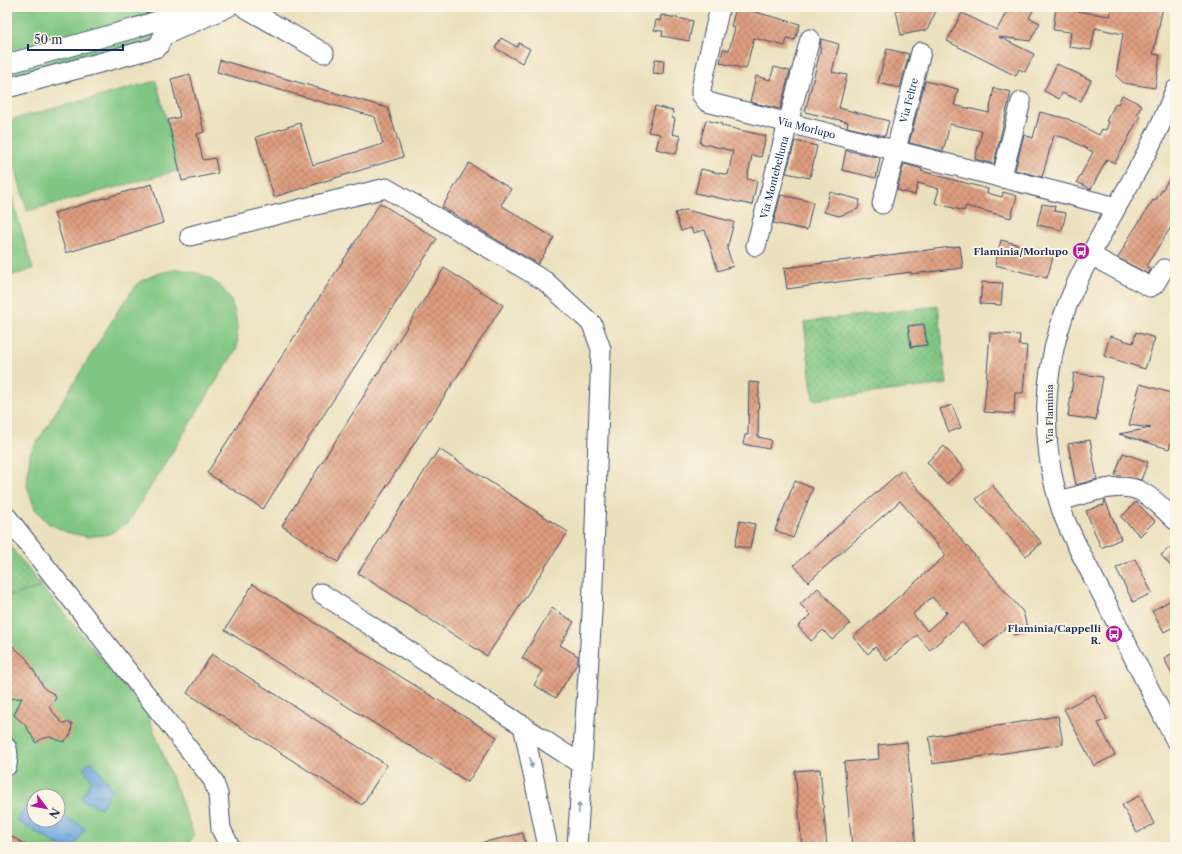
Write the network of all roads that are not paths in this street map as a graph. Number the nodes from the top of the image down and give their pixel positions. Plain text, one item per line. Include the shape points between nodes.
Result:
1 (193, 7) edge
2 (228, 7) edge
3 (244, 7) edge
4 (720, 7) edge
5 (810, 39) dead end
6 (921, 52) dead end
7 (324, 53) dead end
8 (7, 64) edge
9 (7, 88) edge
10 (1175, 90) edge
11 (1022, 102) dead end
12 (1171, 114) edge
13 (788, 122) junction
14 (896, 149) junction
15 (1002, 176) junction
16 (882, 204) dead end
17 (1116, 207) junction
18 (190, 236) dead end
19 (756, 246) dead end
20 (1090, 255) junction
21 (1164, 268) dead end
22 (1059, 501) junction
23 (7, 516) edge
24 (1175, 520) edge
25 (321, 593) dead end
26 (523, 725) junction
27 (1175, 739) edge
28 (7, 748) edge
29 (582, 765) junction
30 (7, 766) edge
31 (230, 847) edge
32 (548, 847) edge
33 (577, 847) edge

1 - 8 street via 135,28
2 - 9 street via 163,36 158,47
3 - 7 street
4 - 13 street, Via Morlupo via 701,89 703,99 712,104
5 - 13 street, Via Montebelluna
6 - 14 street, Via Feltre
10 - 12 street, Via Flaminia
11 - 15 street
12 - 17 street, Via Flaminia
13 - 14 street, Via Morlupo
13 - 19 street, Via Montebelluna
14 - 15 street, Via Morlupo
14 - 16 street, Via Feltre
15 - 17 street, Via Morlupo
17 - 20 street, Via Flaminia
18 - 29 street via 386,188 545,281 592,324 601,349 592,613
20 - 21 street via 1150,287 1154,285
20 - 22 street, Via Flaminia via 1061,321 1047,388 1048,444
22 - 24 street via 1127,487 1148,496
22 - 27 street, Via Flaminia via 1076,542
23 - 31 street via 213,780 218,794 221,829
25 - 26 street
26 - 29 street
26 -> 32 street
28 - 30 street
33 -> 29 street

